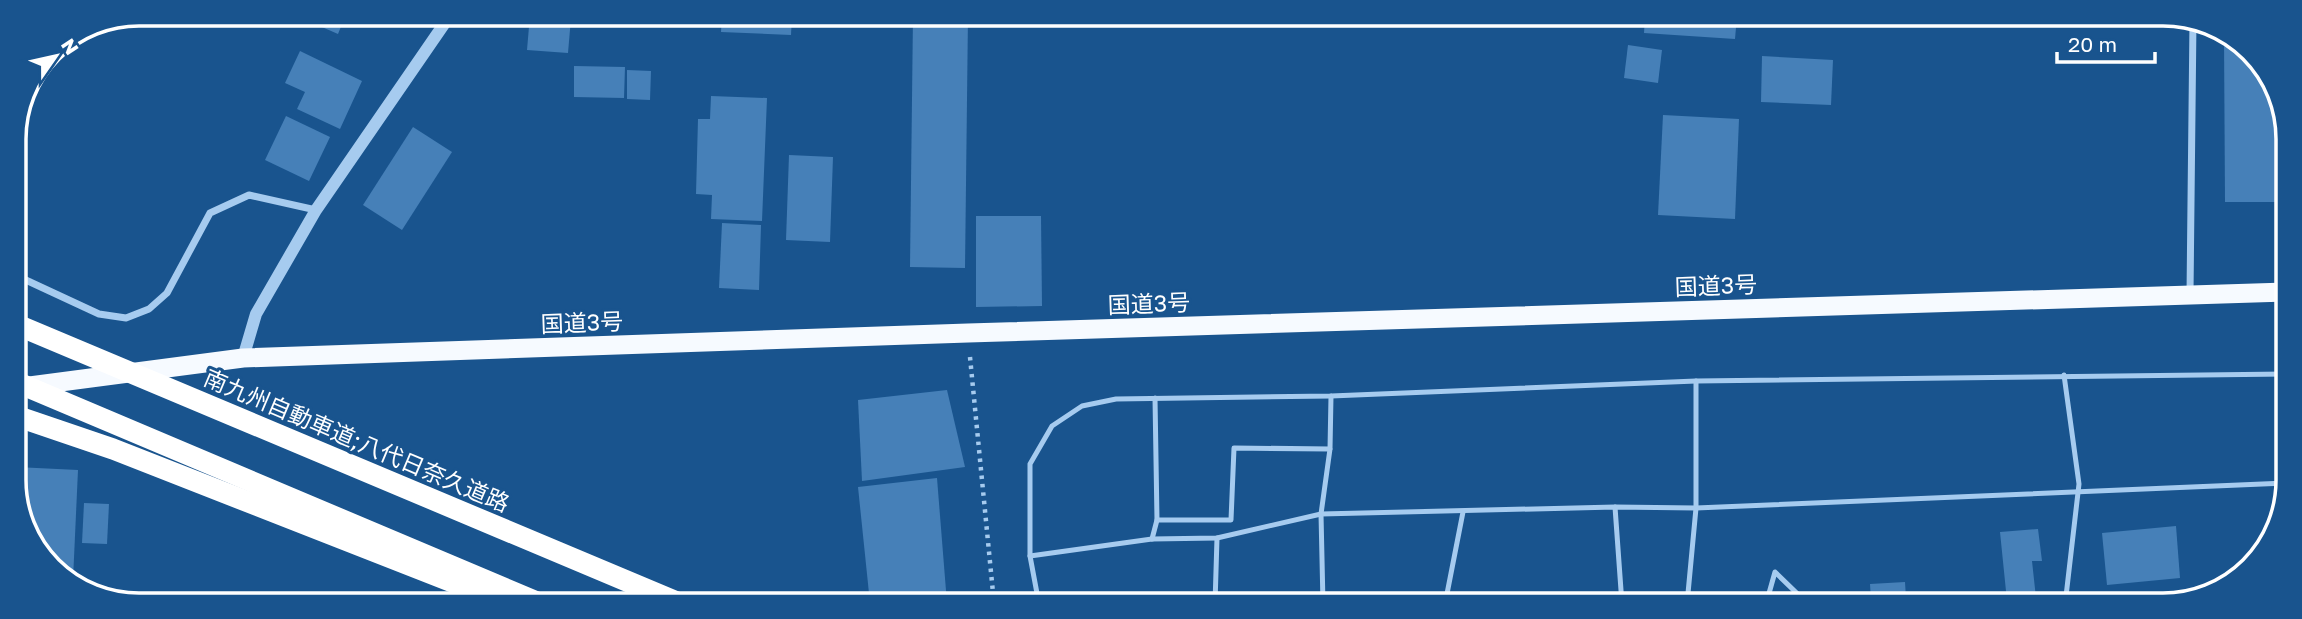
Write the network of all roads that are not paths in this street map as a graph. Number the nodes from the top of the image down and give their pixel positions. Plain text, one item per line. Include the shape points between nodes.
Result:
1 (442, 26) edge
2 (2193, 30) edge
3 (316, 210) junction
4 (26, 280) edge
5 (2276, 292) edge
6 (2190, 295) junction
7 (26, 329) edge
8 (243, 358) junction
9 (2276, 374) edge
10 (2064, 375) junction
11 (1696, 381) junction
12 (26, 386) edge
13 (26, 387) edge
14 (1331, 396) junction
15 (1155, 398) junction
16 (26, 419) edge
17 (1330, 449) junction
18 (2276, 483) edge
19 (2077, 492) junction
20 (1615, 506) junction
21 (1696, 508) junction
22 (1464, 512) junction
23 (1321, 514) junction
24 (1157, 520) junction
25 (1217, 538) junction
26 (1152, 539) junction
27 (1030, 556) junction
28 (480, 593) edge
29 (515, 593) edge
30 (654, 593) edge
31 (1037, 593) edge
32 (1215, 593) edge
33 (1323, 593) edge
34 (1447, 593) edge
35 (1621, 593) edge
36 (1688, 593) edge
37 (1769, 593) edge
38 (1796, 593) edge
39 (2066, 593) edge

1 - 3 street
2 - 6 street
3 - 4 street via 248,195 210,213 167,293 149,309 126,318 99,314
3 - 8 street via 256,314
5 - 6 highway, 国道3号
6 - 8 highway, 国道3号
7 - 30 highway, 南九州自動車道;八代日奈久道路, bridge
8 - 13 highway, 国道3号
9 - 10 lane
10 - 11 lane
10 - 19 lane
11 - 14 lane
11 - 21 lane
12 - 29 highway, bridge
14 - 15 lane
14 - 17 lane
15 - 24 lane
15 - 27 lane via 1116,398 1082,406 1052,426 1030,464
16 - 28 highway
17 - 23 lane
17 - 24 lane via 1234,448 1231,520
18 - 19 lane
19 - 21 lane
19 - 39 lane
20 - 21 lane
20 - 22 lane
20 - 35 lane
21 - 36 lane
22 - 23 lane
22 - 34 lane
23 - 25 lane
23 - 33 lane
24 - 26 lane
25 - 26 lane
25 - 32 lane
26 - 27 lane
27 - 31 lane
37 - 38 lane via 1774,572

